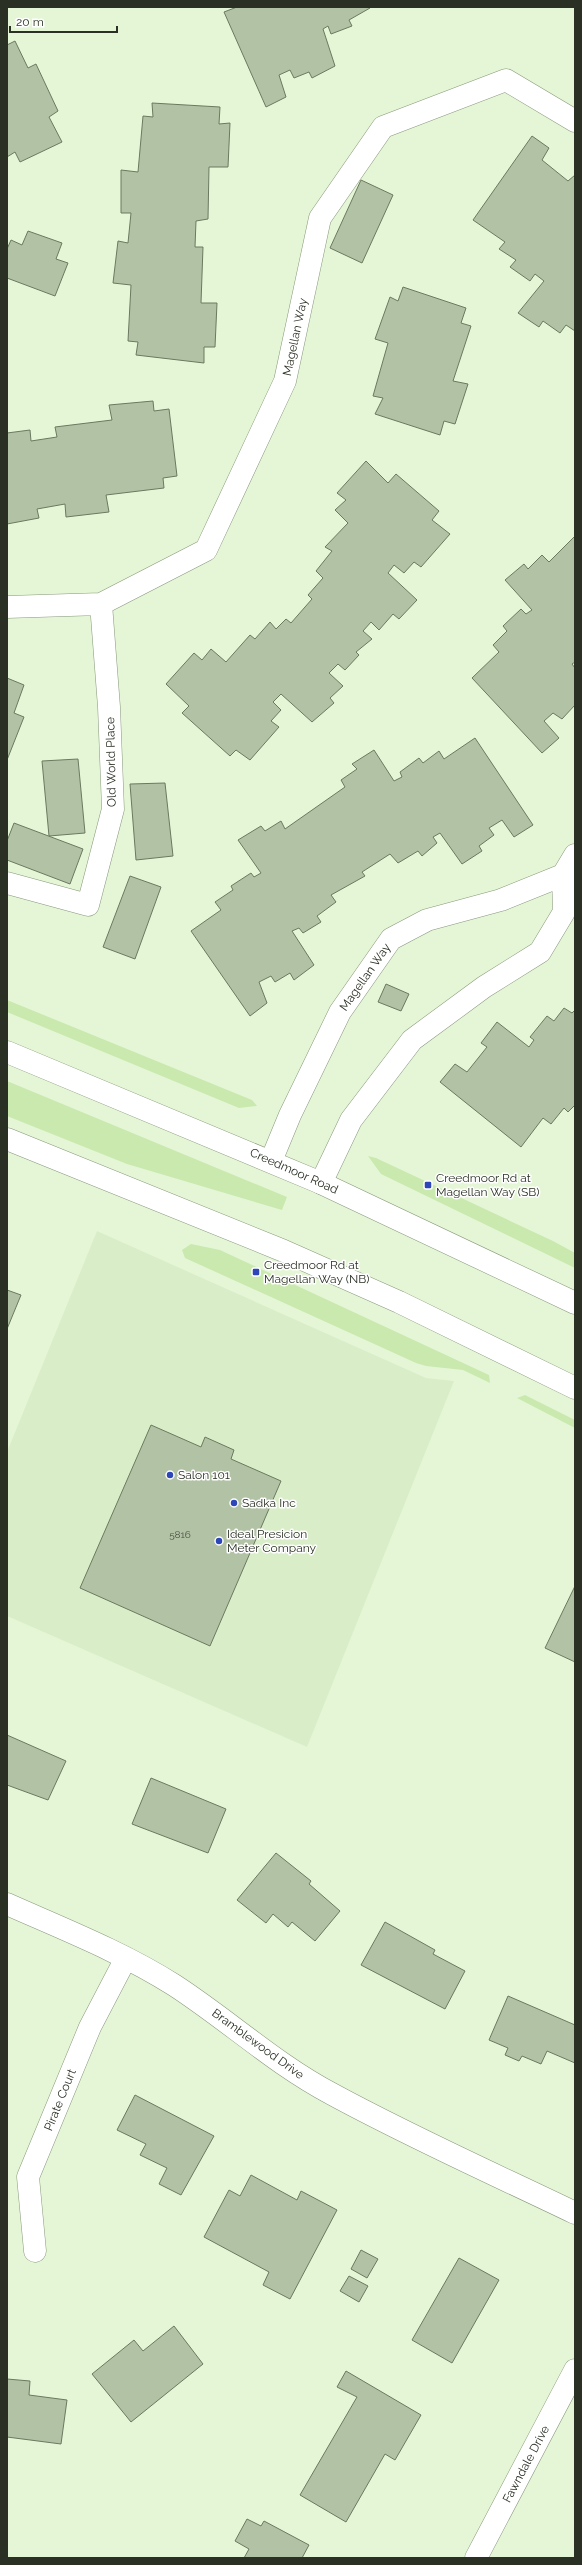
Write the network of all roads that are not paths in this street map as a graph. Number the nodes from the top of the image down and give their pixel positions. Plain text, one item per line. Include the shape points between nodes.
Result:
1 (575, 121) edge
2 (101, 604) junction
3 (7, 608) edge
4 (575, 855) edge
5 (563, 875) junction
6 (7, 883) edge
7 (7, 1052) edge
8 (7, 1139) edge
9 (271, 1161) junction
10 (321, 1182) junction
11 (575, 1303) edge
12 (575, 1388) edge
13 (7, 1904) edge
14 (126, 1958) junction
15 (575, 2213) edge
16 (35, 2251) dead end
17 (575, 2370) edge
18 (476, 2558) edge

1 - 2 street, Magellan Way via 506,80 383,127 320,218 285,381 206,550
2 - 3 street, Magellan Way
2 - 6 street, Old World Place via 113,809 88,904
4 - 5 street
5 - 9 street, Magellan Way via 501,900 427,920 391,940 340,1012 290,1115
5 - 10 street via 564,912 540,952 484,987 412,1040 351,1120
7 - 9 street, Creedmoor Road
8 - 12 street via 284,1251 399,1302
9 - 10 street, Creedmoor Road
10 - 11 street, Creedmoor Road
13 - 14 street, Bramblewood Drive
14 - 15 street, Bramblewood Drive via 214,2011 281,2063 331,2094
14 - 16 street, Pirate Court via 90,2027 28,2177
17 - 18 street, Fawndale Drive

